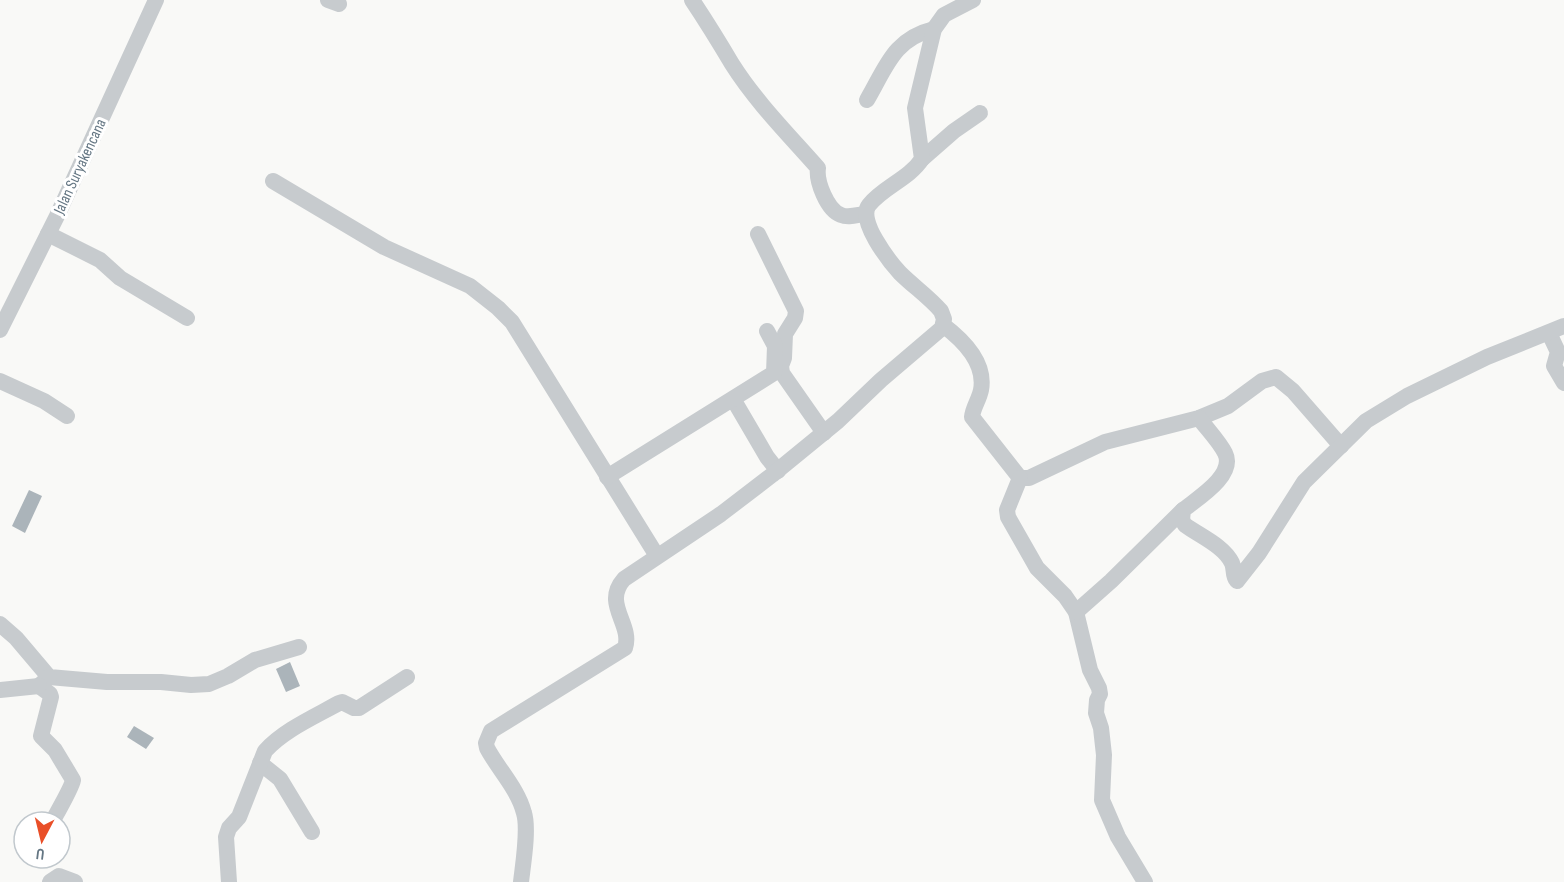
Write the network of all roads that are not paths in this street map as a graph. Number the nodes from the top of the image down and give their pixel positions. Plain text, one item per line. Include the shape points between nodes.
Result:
1 (156, 0) edge
2 (692, 0) edge
3 (973, 0) edge
4 (934, 29) junction
5 (867, 100) dead end
6 (981, 113) dead end
7 (922, 159) junction
8 (273, 181) dead end
9 (865, 214) junction
10 (48, 234) junction
11 (758, 234) dead end
12 (187, 318) dead end
13 (943, 325) junction
14 (1557, 329) edge
15 (0, 330) edge
16 (767, 331) dead end
17 (0, 381) edge
18 (1564, 384) edge
19 (736, 404) dead end
20 (67, 416) dead end
21 (1199, 418) junction
22 (824, 433) junction
23 (1341, 446) junction
24 (773, 464) junction
25 (607, 477) junction
26 (1020, 478) junction
27 (1183, 510) junction
28 (657, 556) junction
29 (1076, 612) junction
30 (0, 624) edge
31 (299, 646) dead end
32 (407, 677) dead end
33 (44, 682) junction
34 (0, 690) edge
35 (260, 763) junction
36 (58, 810) edge
37 (312, 832) dead end
38 (50, 882) edge
39 (75, 882) edge
40 (229, 882) edge
41 (521, 882) edge
42 (1145, 882) edge

1 - 10 street, Jalan Suryakencana
2 - 9 street via 732,64 818,168 817,176 833,210 844,216
3 - 4 street via 944,15
4 - 5 street via 904,42
4 - 7 street via 915,108
6 - 7 street
7 - 9 street via 876,198
8 - 25 street via 384,247 470,286 498,308 512,322
9 - 13 street via 888,259 941,311
10 - 12 street via 100,260 120,278
10 - 15 street, Jalan Suryakencana
11 - 22 street via 796,311 785,334 782,373
13 - 22 street
13 - 26 street via 974,356 982,378 972,417
14 - 18 street via 1554,366
14 - 23 street via 1407,396 1366,421
16 - 25 street via 775,346 774,373
17 - 20 street
19 - 24 street
21 - 23 street via 1228,406 1262,381 1276,377
21 - 26 street via 1105,442 1029,478
21 - 27 street via 1225,453 1227,469 1209,490
22 - 24 street
23 - 27 street via 1304,482 1237,581 1233,565 1222,551 1185,525
24 - 28 street via 721,514
25 - 28 street
26 - 29 street via 1007,510 1008,517 1037,568
27 - 29 street
28 - 41 street via 616,588 625,648 488,735 487,748 524,812
29 - 42 street via 1100,694 1096,712 1104,755 1102,800 1118,837
30 - 33 street via 16,638
31 - 33 street via 255,660 209,684
32 - 35 street via 363,706 354,708 342,702 292,730 271,744
33 - 34 street
33 - 36 street via 51,697 40,736 55,750 73,780
35 - 37 street via 280,778
35 - 40 street via 239,816 226,837
38 - 39 street via 59,876

